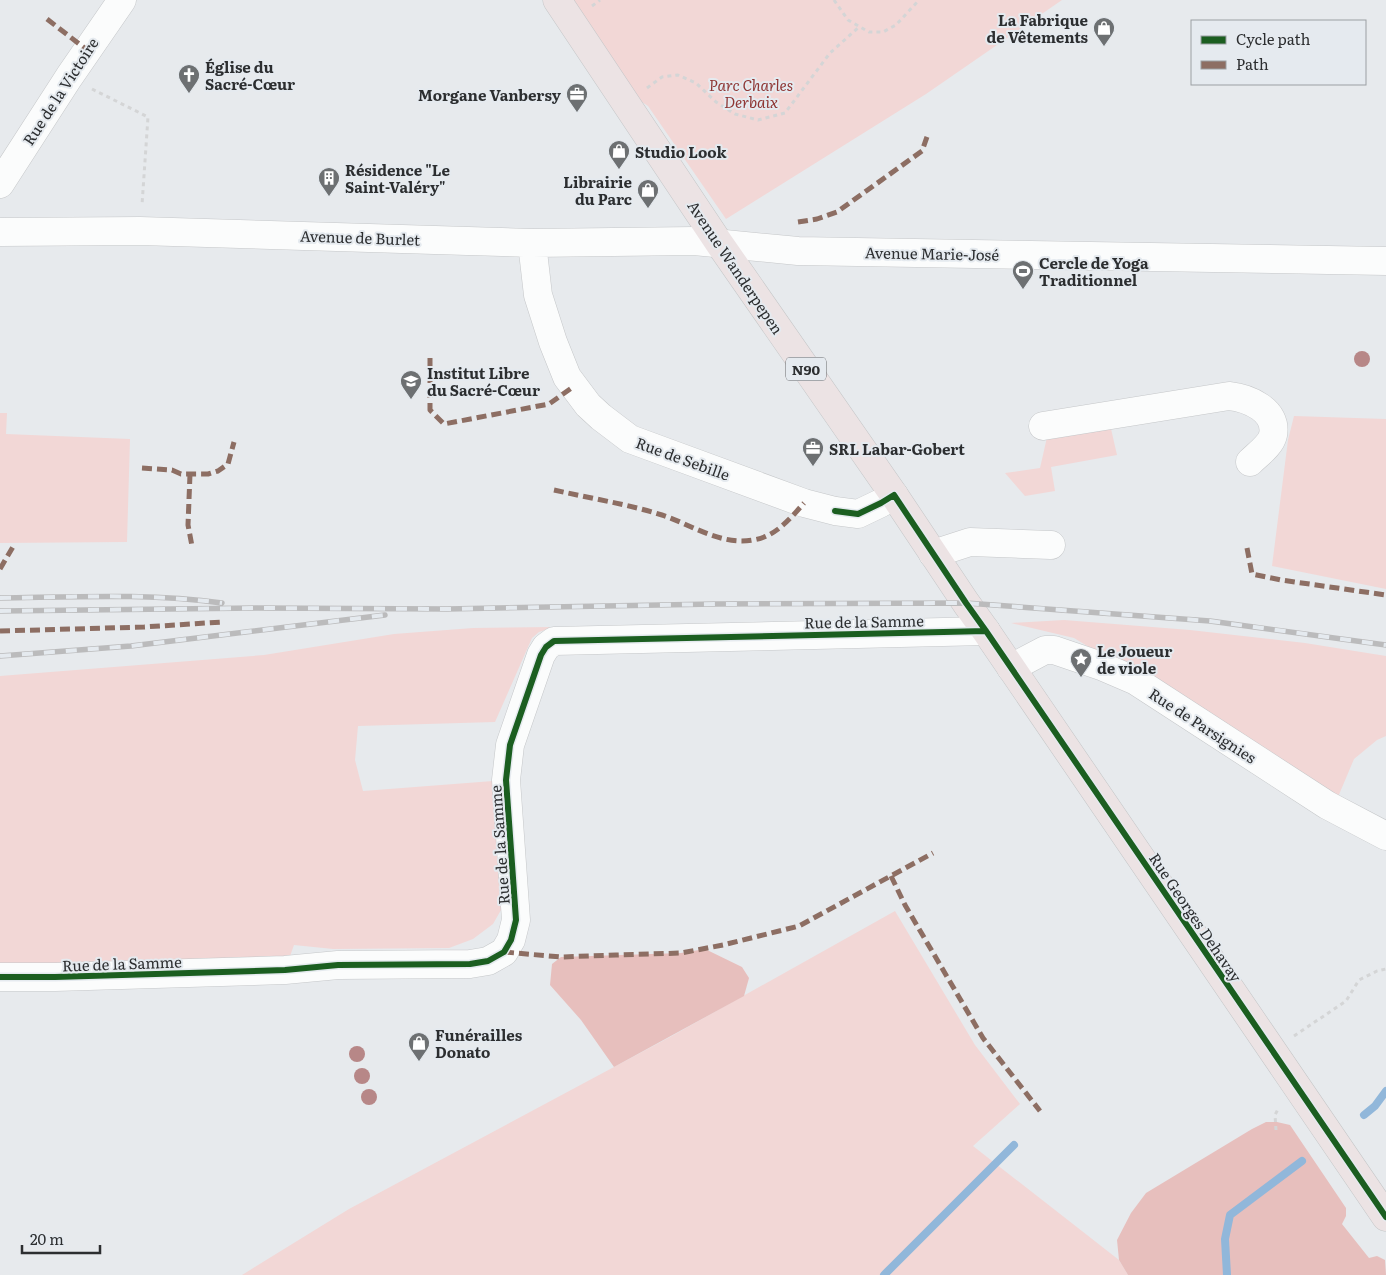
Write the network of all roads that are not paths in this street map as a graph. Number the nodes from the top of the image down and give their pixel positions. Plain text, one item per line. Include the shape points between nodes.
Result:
1 (557, 0) edge
2 (118, 2) edge
3 (0, 184) edge
4 (0, 232) edge
5 (532, 243) junction
6 (719, 243) junction
7 (1386, 260) edge
8 (1043, 426) dead end
9 (1250, 462) dead end
10 (894, 495) junction
11 (1051, 545) dead end
12 (933, 554) junction
13 (986, 631) junction
14 (1011, 668) junction
15 (1386, 836) edge
16 (0, 977) edge
17 (1386, 1217) edge

1 - 6 main road, Avenue Wanderpepen / N90
2 - 3 street, Rue de la Victoire
4 - 5 street, Avenue de Burlet via 140,231
5 - 6 street, Avenue de Burlet
5 - 10 street, Rue de Sebille via 538,295 567,377 588,405 630,439 804,503 835,511 858,514
6 - 7 street, Avenue Marie-José via 798,251
6 - 10 main road, Avenue Wanderpepen / N90
8 - 9 street via 1229,396 1240,397 1252,401 1272,418 1273,436
10 - 12 main road, Avenue Wanderpepen / N90
11 - 12 street via 970,542
12 - 13 main road, Avenue Wanderpepen / N90
13 - 14 main road, Rue Georges Dehavay / N90
13 - 16 street, Rue de la Samme via 554,640 541,655 510,745 506,780 516,920 504,952 488,961 451,965 338,965 285,970
14 - 15 street, Rue de Parsignies via 1045,650 1054,650 1136,681 1326,805
14 - 17 main road, Rue Georges Dehavay / N90

